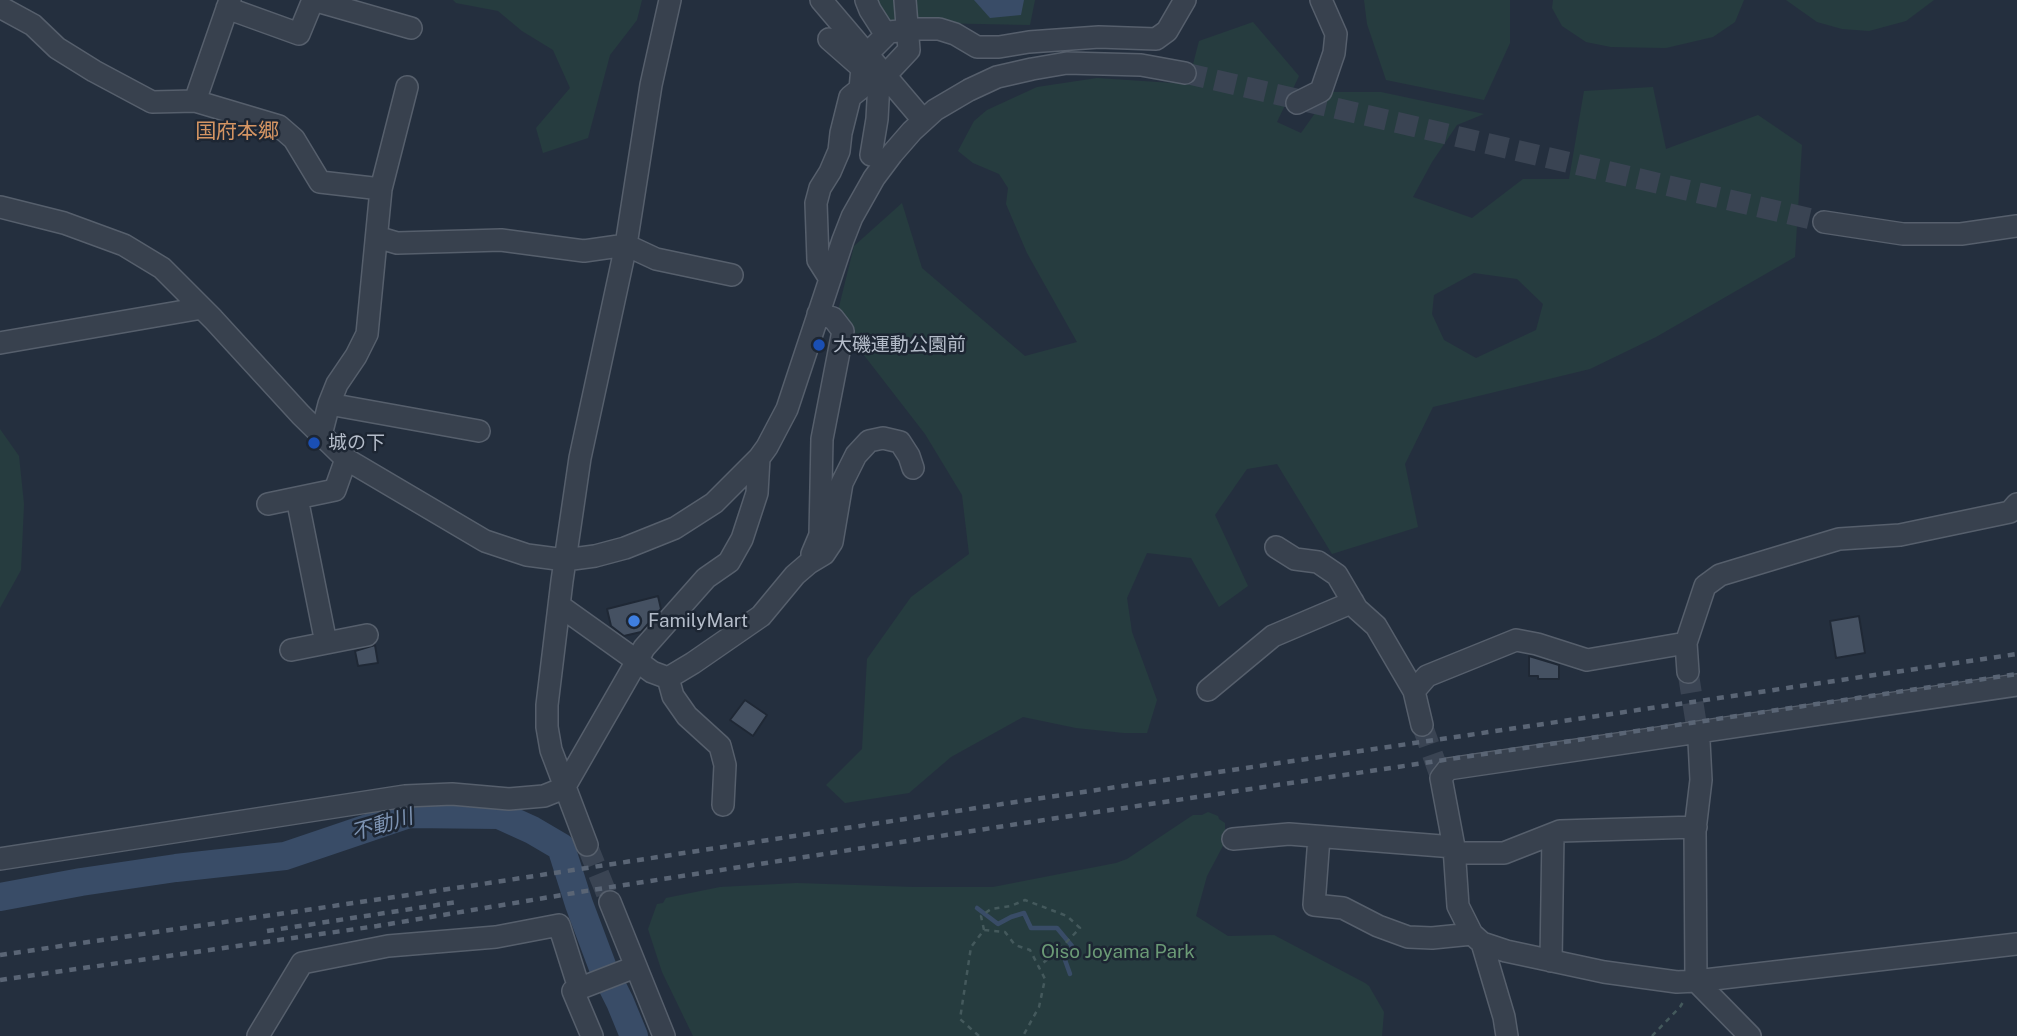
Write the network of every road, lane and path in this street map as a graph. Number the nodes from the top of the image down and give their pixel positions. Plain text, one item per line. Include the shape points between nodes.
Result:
1 (313, 0) edge
2 (670, 0) edge
3 (821, 0) edge
4 (866, 0) edge
5 (905, 0) edge
6 (1185, 0) edge
7 (1321, 0) edge
8 (228, 4) edge
9 (0, 7) edge
10 (411, 28) dead end
11 (897, 33) junction
12 (829, 39) dead end
13 (868, 53) junction
14 (1185, 74) tunnel mouth
15 (885, 75) junction
16 (407, 87) dead end
17 (195, 101) junction
18 (1297, 103) dead end
19 (923, 120) junction
20 (871, 155) dead end
21 (381, 189) junction
22 (0, 207) edge
23 (1824, 222) tunnel mouth
24 (2017, 226) edge
25 (377, 237) junction
26 (626, 245) junction
27 (732, 275) dead end
28 (830, 279) junction
29 (202, 308) junction
30 (818, 314) junction
31 (0, 343) edge
32 (330, 404) junction
33 (479, 431) dead end
34 (321, 435) junction
35 (759, 458) junction
36 (346, 459) junction
37 (913, 468) dead end
38 (297, 498) junction
39 (268, 504) dead end
40 (2017, 504) edge
41 (1276, 547) dead end
42 (565, 561) junction
43 (809, 563) junction
44 (1353, 602) junction
45 (560, 606) junction
46 (367, 635) dead end
47 (326, 643) junction
48 (1686, 643) junction
49 (291, 650) dead end
50 (637, 661) junction
51 (1688, 672) tunnel mouth
52 (668, 678) junction
53 (2017, 685) edge
54 (1208, 690) dead end
55 (1414, 691) junction
56 (1422, 725) tunnel mouth
57 (1702, 736) junction
58 (564, 788) junction
59 (723, 805) dead end
60 (1696, 827) junction
61 (1553, 834) junction
62 (1319, 836) junction
63 (1233, 839) dead end
64 (587, 845) tunnel mouth
65 (1454, 850) junction
66 (0, 859) edge
67 (610, 902) tunnel mouth
68 (984, 930) junction
69 (1477, 939) junction
70 (2017, 944) edge
71 (1551, 961) junction
72 (1038, 967) junction
73 (631, 968) junction
74 (1696, 981) junction
75 (579, 988) junction
76 (258, 1036) edge
77 (592, 1036) edge
78 (664, 1036) edge
79 (979, 1036) edge
80 (1023, 1036) edge
81 (1507, 1036) edge
82 (1652, 1036) edge
83 (1750, 1036) edge

1 - 8 street via 299,34
1 - 10 street
2 - 26 street via 651,85
3 - 13 street
4 - 11 street via 870,10
5 - 11 street
6 - 11 street via 1167,32 1156,39 1099,37 977,47 939,29
7 - 18 street via 1336,34 1334,53 1321,91
8 - 17 street
9 - 17 street via 33,25 57,48 152,102
11 - 13 street
11 - 15 street via 909,50
12 - 28 street via 862,68 860,89 850,97 839,150 816,202 818,260
13 - 15 street
14 - 19 street via 1102,63 1032,69 997,77
15 - 19 street
15 - 20 street via 879,82
16 - 21 street
17 - 21 street via 279,126 294,139 320,182
19 - 28 street via 892,154 864,196
21 - 25 street
22 - 29 street via 124,245 162,268
23 - 24 street via 1903,233 1961,234
25 - 26 street via 397,243 501,240 583,251
25 - 32 street via 367,334
26 - 27 street via 656,259
26 - 42 street via 579,464
28 - 30 street
29 - 31 street
29 - 34 street
30 - 35 street via 787,409
30 - 43 street via 834,318 843,331 822,439 820,534
32 - 33 street
32 - 34 street
34 - 36 street
35 - 42 street via 714,503 675,528 625,548
35 - 50 street via 757,492 743,539 729,562 688,596
36 - 38 street via 335,490
36 - 42 street via 485,541
37 - 43 street via 900,442 869,441 842,483 832,542
38 - 39 street
38 - 47 street
40 - 48 street via 2010,512 1900,534 1839,539 1720,575 1705,586
41 - 44 street via 1295,559 1318,562 1337,575
42 - 45 street
43 - 52 street via 761,616
44 - 54 street via 1273,636
44 - 55 street via 1376,626
45 - 50 street
45 - 58 street via 547,727
46 - 47 street
47 - 49 street
48 - 51 street
48 - 55 street via 1587,660 1516,640 1427,676
50 - 52 street
50 - 58 street
52 - 59 street via 673,696 687,716 720,746 726,765
53 - 57 street
55 - 56 street
57 - 60 street
57 - 65 street via 1448,769 1441,778
58 - 64 street
58 - 66 street via 544,796 509,799 405,796
60 - 61 street
60 - 74 street
61 - 65 street via 1504,853
61 - 71 street
62 - 63 street
62 - 65 street
62 - 69 street via 1314,905 1343,908 1408,937
65 - 69 street via 1458,906
67 - 73 street
68 - 72 path via 1005,932 1015,945 1030,950
68 - 72 path via 981,916 1025,900 1067,916 1080,928
68 - 79 path via 971,947 960,1020
69 - 71 street
69 - 81 street
70 - 74 street
71 - 74 street via 1604,972
72 - 80 path via 1045,979 1039,1007
73 - 75 street
73 - 78 street
74 - 82 path via 1680,1007
74 - 83 street
75 - 76 street via 559,925 496,937 388,946 302,962
75 - 77 street via 573,991

